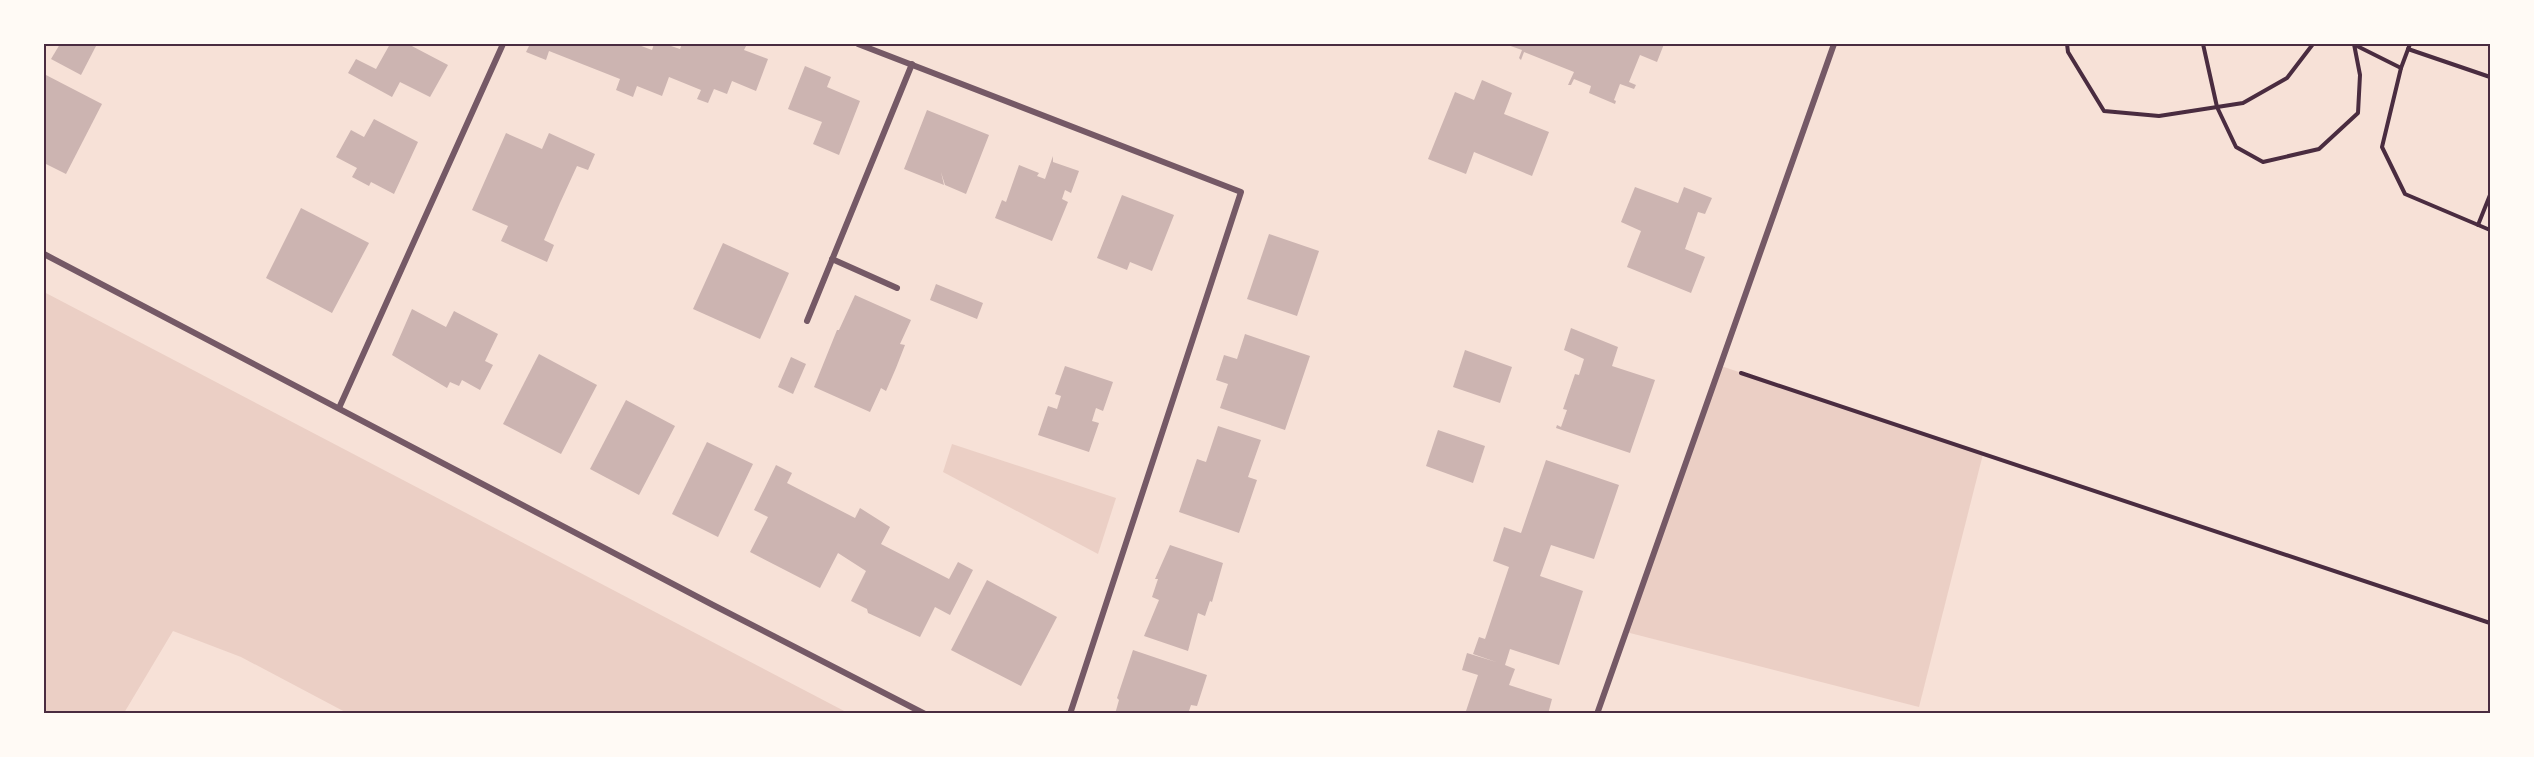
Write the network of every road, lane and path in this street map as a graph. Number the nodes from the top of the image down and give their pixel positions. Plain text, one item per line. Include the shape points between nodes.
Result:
1 (503, 44) edge
2 (858, 44) edge
3 (1834, 44) edge
4 (2067, 44) edge
5 (2203, 44) edge
6 (2313, 44) edge
7 (2353, 44) edge
8 (2410, 44) edge
9 (2408, 49) junction
10 (912, 64) junction
11 (2401, 68) junction
12 (2490, 76) edge
13 (2217, 107) junction
14 (2490, 195) edge
15 (2478, 225) junction
16 (2490, 230) edge
17 (44, 254) edge
18 (832, 259) junction
19 (897, 288) dead end
20 (807, 321) dead end
21 (1721, 366) junction
22 (339, 408) junction
23 (2490, 623) edge
24 (925, 714) edge
25 (1070, 714) edge
26 (1597, 714) edge

1 - 22 street
2 - 10 street
3 - 21 street
4 - 13 path via 2104,111 2159,116
5 - 13 path
6 - 13 path via 2287,78 2243,103
7 - 11 path
7 - 13 path via 2360,75 2358,113 2319,149 2263,162 2236,147
8 - 9 path
9 - 11 path
9 - 12 path
10 - 18 street
10 - 25 street via 1241,192
11 - 15 path via 2382,147 2405,194
14 - 15 path
15 - 16 path
17 - 22 street
18 - 19 street
18 - 20 street
21 - 23 path
21 - 26 street
22 - 24 street

